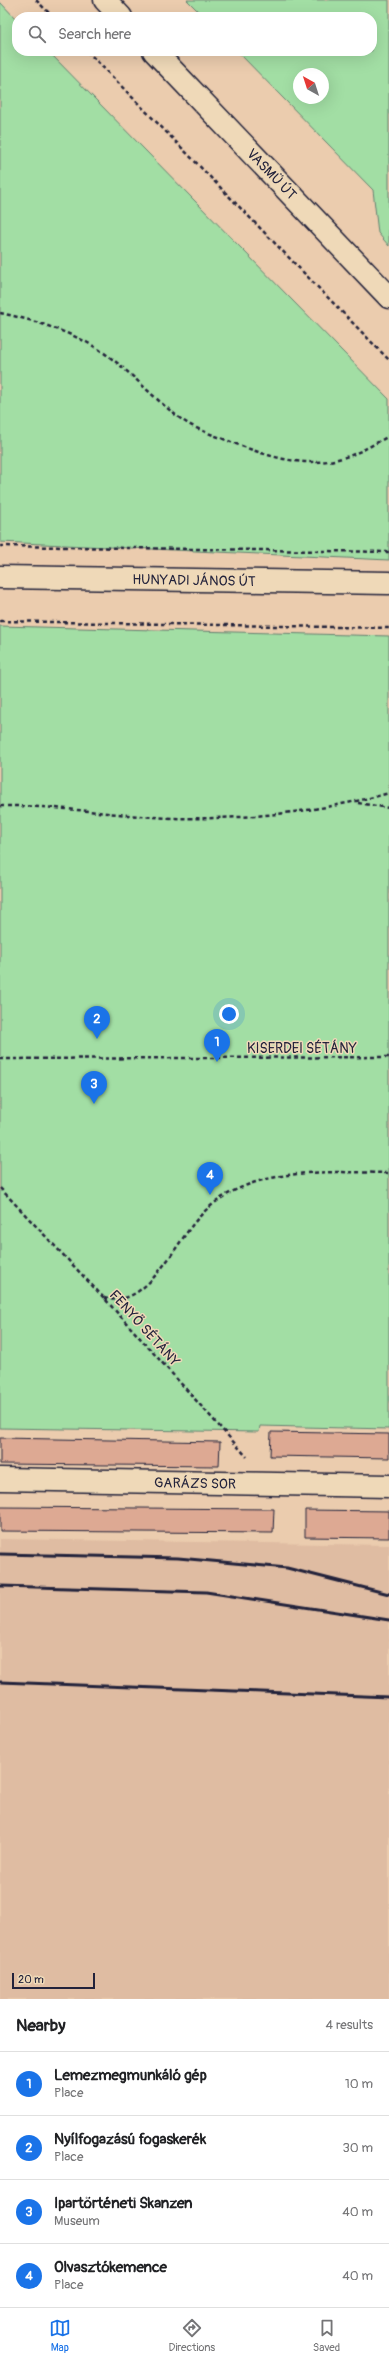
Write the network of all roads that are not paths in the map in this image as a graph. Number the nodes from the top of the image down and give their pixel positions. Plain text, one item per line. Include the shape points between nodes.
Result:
1 (105, 0) edge
2 (116, 12) edge
3 (159, 56) edge
4 (389, 297) edge
5 (0, 577) edge
6 (389, 583) edge
7 (0, 1479) edge
8 (389, 1486) edge

1 - 2 street
3 - 4 street, VASMŰ ÚT
5 - 6 street, HUNYADI JÁNOS ÚT
7 - 8 street, GARÁZS SOR

